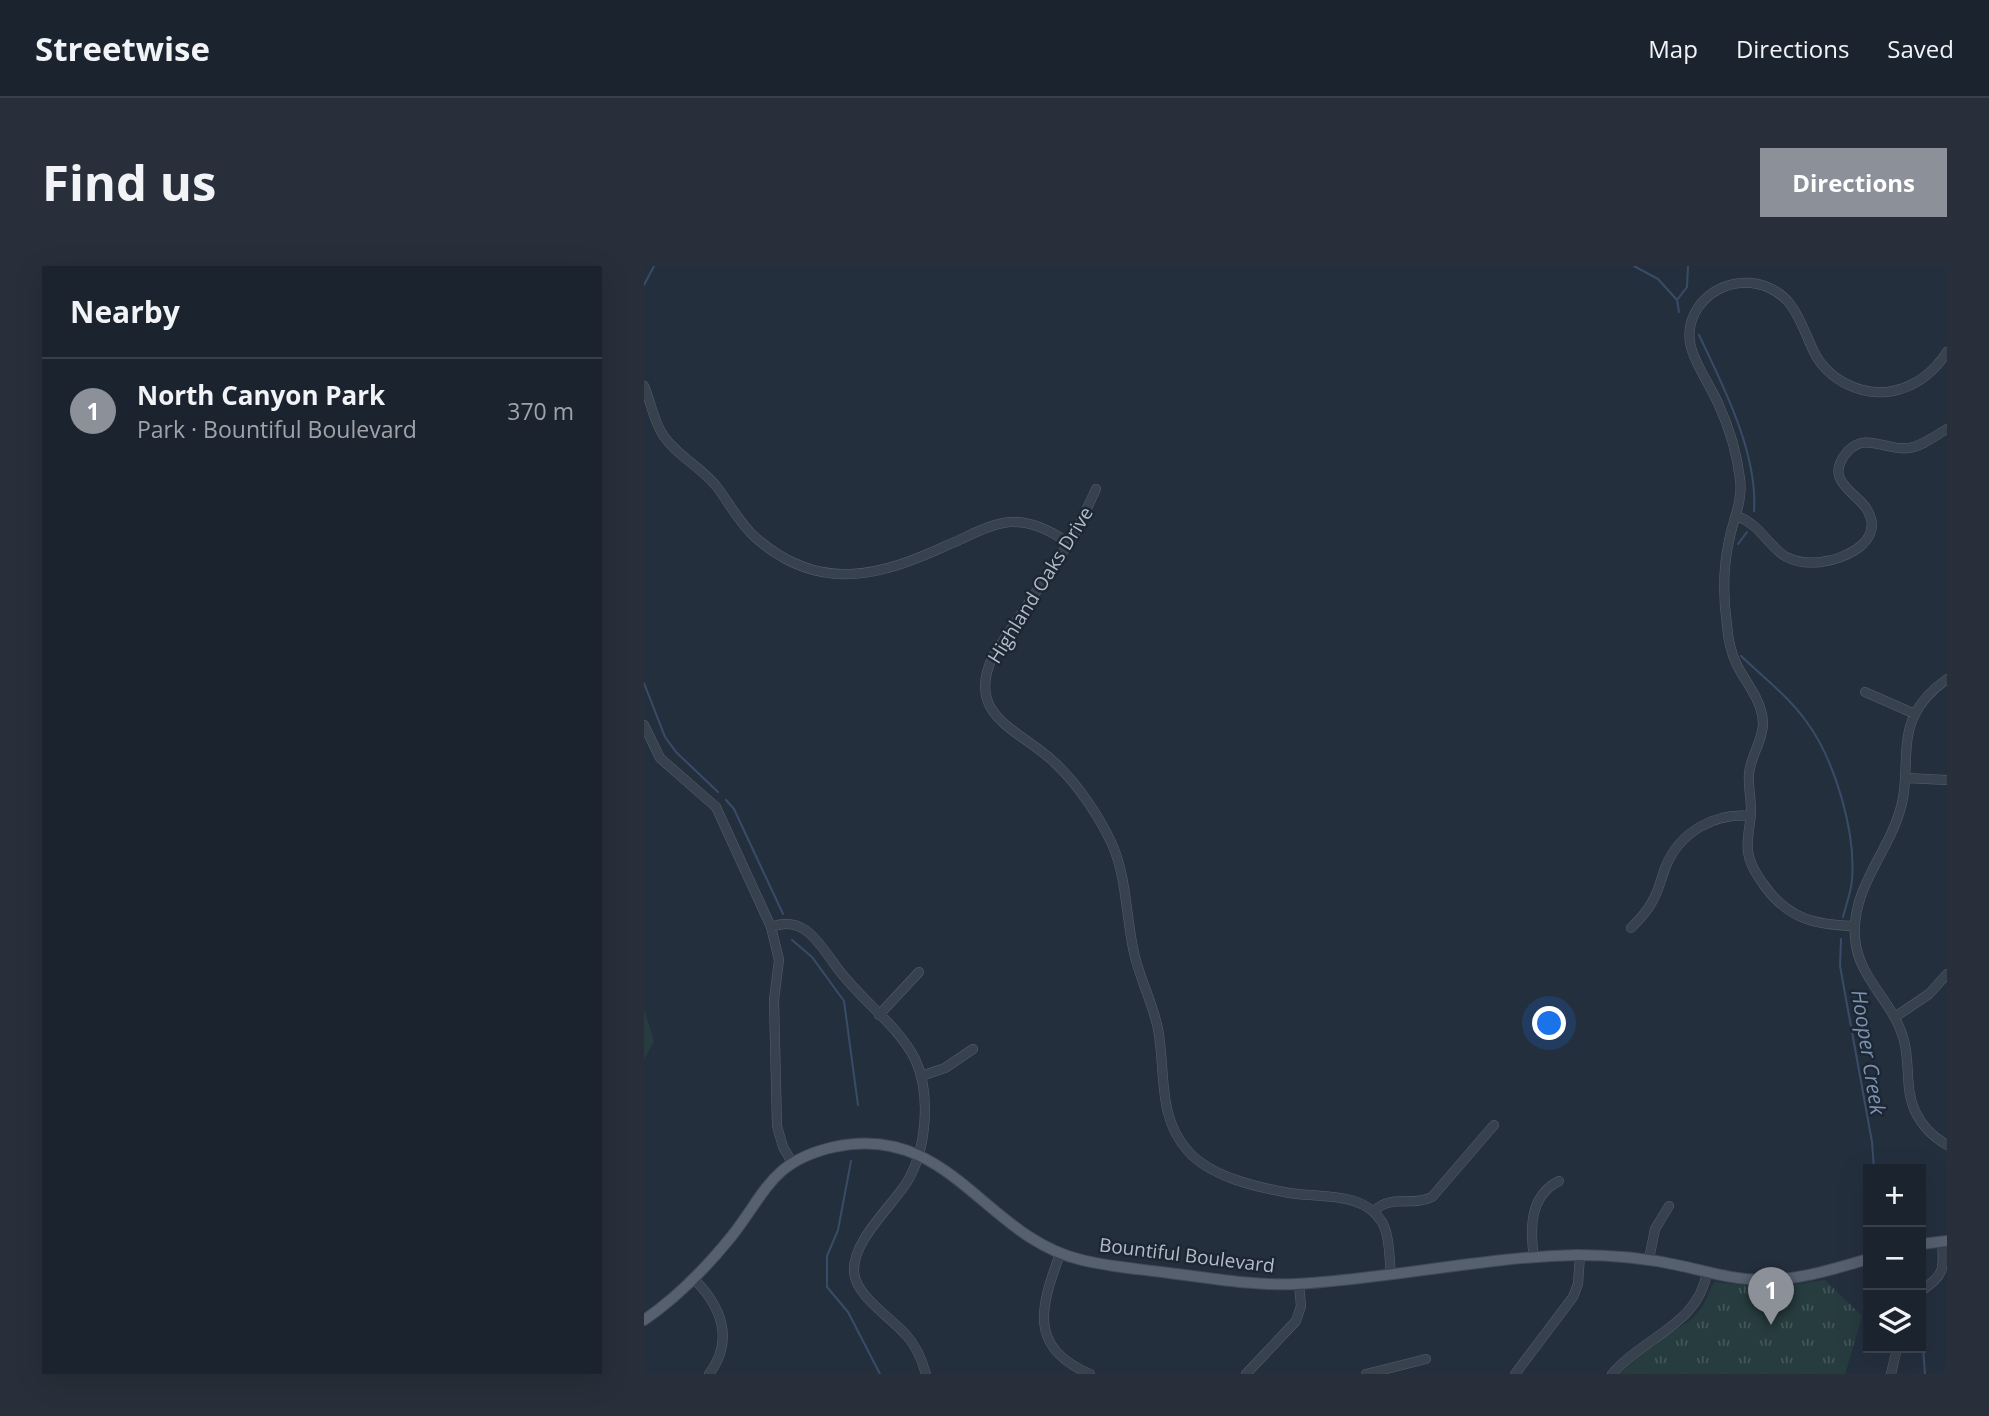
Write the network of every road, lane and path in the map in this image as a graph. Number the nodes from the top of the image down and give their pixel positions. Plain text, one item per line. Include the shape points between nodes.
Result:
1 (1947, 352) edge
2 (644, 386) edge
3 (1947, 429) edge
4 (1096, 489) dead end
5 (1737, 516) junction
6 (1069, 543) junction
7 (1947, 679) edge
8 (1865, 692) dead end
9 (1915, 714) junction
10 (644, 725) edge
11 (1906, 778) junction
12 (1947, 780) edge
13 (1751, 816) junction
14 (1855, 926) junction
15 (771, 927) junction
16 (1631, 928) dead end
17 (919, 972) dead end
18 (1947, 974) edge
19 (879, 1015) junction
20 (1895, 1017) junction
21 (973, 1049) dead end
22 (921, 1076) junction
23 (1494, 1125) dead end
24 (1947, 1145) edge
25 (916, 1155) junction
26 (793, 1164) junction
27 (1559, 1181) dead end
28 (1669, 1206) dead end
29 (1374, 1212) junction
30 (1944, 1241) edge
31 (1926, 1243) edge
32 (1060, 1254) junction
33 (1580, 1255) junction
34 (1534, 1258) junction
35 (1649, 1259) junction
36 (1863, 1260) edge
37 (1707, 1272) junction
38 (1391, 1273) junction
39 (694, 1279) junction
40 (1299, 1284) junction
41 (1922, 1290) edge
42 (644, 1320) edge
43 (1896, 1353) edge
44 (1426, 1359) dead end
45 (709, 1374) edge
46 (926, 1374) edge
47 (1090, 1374) edge
48 (1246, 1374) edge
49 (1366, 1374) edge
50 (1515, 1374) edge
51 (1612, 1374) edge
52 (1891, 1374) edge

1 - 5 street via 1912,385 1890,392 1859,389 1824,366 1792,307 1777,292 1742,282 1710,295 1694,317 1690,349 1732,440 1741,482
2 - 6 street via 656,423 668,442 707,476 756,538 800,565 844,574 879,572 1010,522 1041,527
3 - 5 street via 1913,447 1895,449 1864,442 1846,453 1842,482 1866,507 1871,524 1864,544 1844,556 1815,563 1791,560 1771,547 1753,523
4 - 6 street, Highland Oaks Drive
5 - 13 street via 1726,561 1727,625 1734,657 1758,699 1763,718 1749,776
6 - 29 street, Highland Oaks Drive via 993,656 987,694 1005,727 1062,770 1114,850 1135,956 1158,1030 1172,1126 1190,1153 1218,1172 1283,1192 1357,1202
7 - 9 street
8 - 9 street
9 - 11 street via 1908,735
10 - 15 street via 660,758 716,807
11 - 12 street
11 - 14 street via 1892,834 1862,888
13 - 14 street via 1750,861 1777,902 1812,923
13 - 16 street via 1713,820 1685,838 1668,862 1651,904
14 - 20 street via 1864,971
15 - 19 street via 786,923 809,931 853,990
15 - 26 street via 779,960 774,1000 777,1126
17 - 19 street
18 - 20 street via 1929,995
19 - 22 street via 909,1050
20 - 24 street via 1906,1049 1914,1110 1926,1128
21 - 22 street via 945,1068
22 - 25 street via 926,1112
23 - 29 street via 1436,1195 1420,1202 1387,1202
25 - 26 main road, Bountiful Boulevard via 884,1146 850,1145
25 - 32 main road, Bountiful Boulevard via 950,1171 1011,1225
25 - 46 street via 907,1182 858,1252 854,1271 861,1289 913,1344
26 - 39 main road, Bountiful Boulevard via 763,1189
27 - 34 street via 1546,1189 1534,1212
28 - 35 street via 1656,1229
29 - 38 street via 1385,1227
30 - 31 main road
30 - 41 street via 1942,1272
32 - 40 main road, Bountiful Boulevard via 1237,1281
32 - 47 street via 1044,1301 1045,1329 1059,1354
33 - 34 main road, Bountiful Boulevard
33 - 35 main road, Bountiful Boulevard
33 - 50 street via 1573,1297
34 - 38 main road, Bountiful Boulevard
35 - 37 main road, Bountiful Boulevard
36 - 37 main road, Bountiful Boulevard via 1788,1279 1754,1280
37 - 51 street via 1703,1292 1692,1310 1642,1345
38 - 40 main road, Bountiful Boulevard
39 - 42 main road, Bountiful Boulevard
39 - 45 street via 716,1304 723,1330 720,1355
40 - 48 street via 1301,1306 1296,1321
43 - 52 street
44 - 49 street

